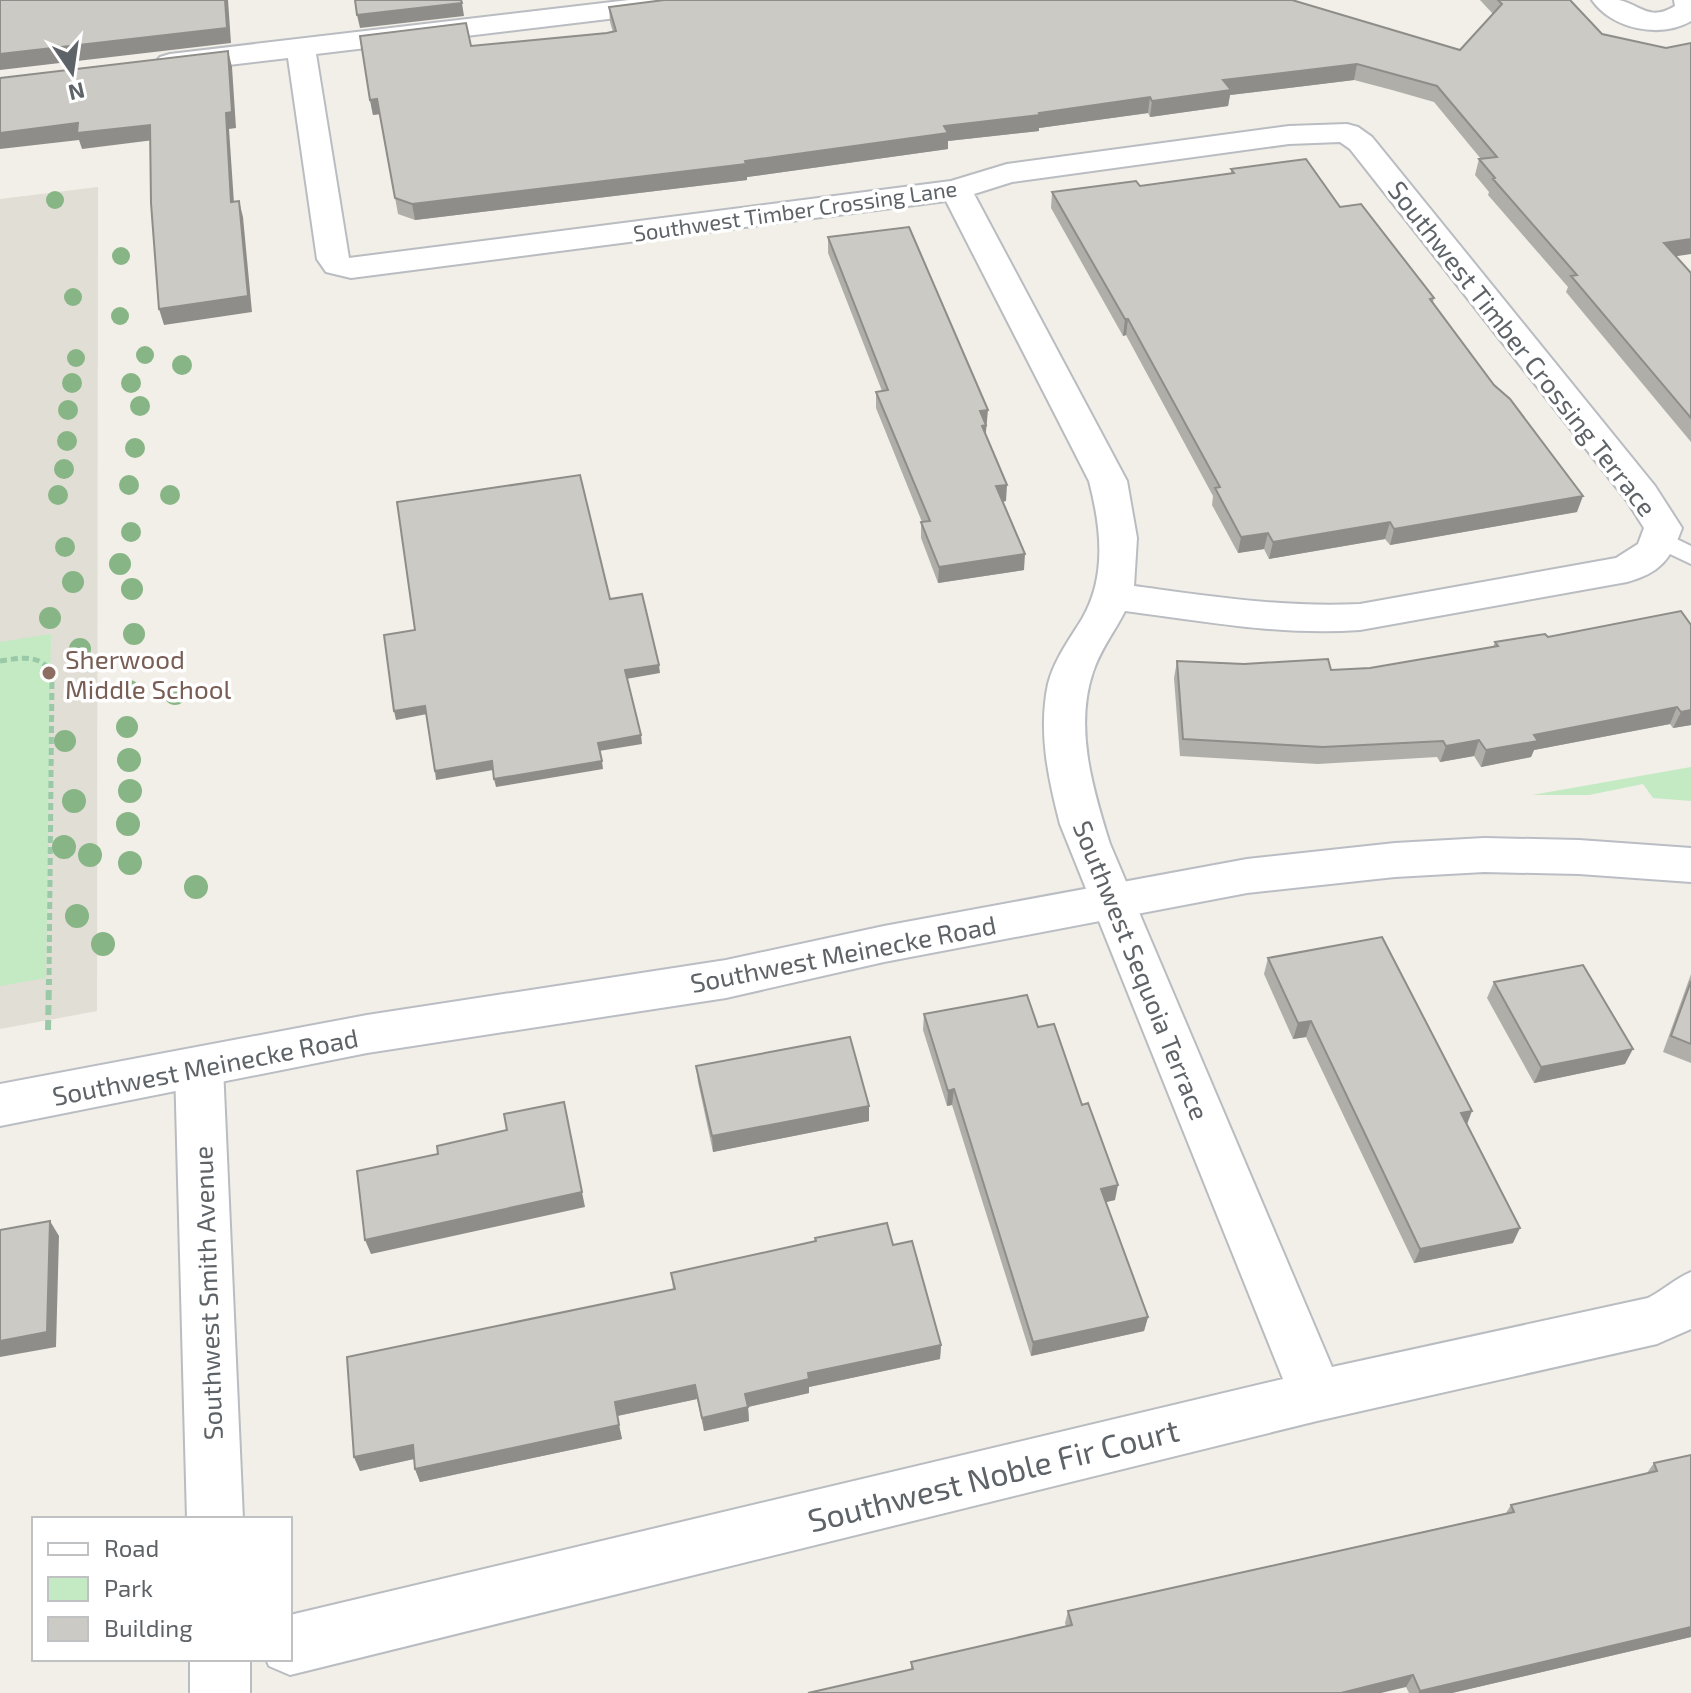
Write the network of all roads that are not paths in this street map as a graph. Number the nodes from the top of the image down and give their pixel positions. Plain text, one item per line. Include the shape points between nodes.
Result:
1 (700, 0) edge
2 (1606, 0) edge
3 (1688, 0) edge
4 (536, 10) edge
5 (301, 48) junction
6 (143, 66) edge
7 (1347, 133) joint
8 (956, 190) junction
9 (1675, 548) edge
10 (1112, 596) junction
11 (1691, 865) edge
12 (1113, 901) junction
13 (199, 1067) junction
14 (0, 1105) edge
15 (1691, 1296) edge
16 (1317, 1396) junction
17 (215, 1517) edge
18 (292, 1645) edge

1 - 4 street
2 - 3 street via 1628,16 1659,21 1688,10
4 - 5 street
5 - 6 street
5 - 8 street, Southwest Timber Crossing Lane via 330,249 338,265 370,267
7 - 8 street, Southwest Timber Crossing Lane via 1289,135 1007,173
7 - 9 street, Southwest Timber Crossing Terrace via 1361,143 1642,494
8 - 10 street, Southwest Sequoia Terrace via 1108,481 1118,531
9 - 10 street, Southwest Timber Crossing Terrace via 1655,551 1627,569 1360,617 1298,619
10 - 12 street, Southwest Sequoia Terrace via 1069,679 1063,722 1064,756 1076,807
11 - 12 street, Southwest Meinecke Road via 1484,855 1395,860 1247,876
12 - 13 street, Southwest Meinecke Road via 726,979 367,1034
12 - 16 street, Southwest Sequoia Terrace
13 - 14 street, Southwest Meinecke Road
13 - 17 street, Southwest Smith Avenue
15 - 16 street, Southwest Noble Fir Court via 1657,1320
16 - 18 street, Southwest Noble Fir Court

